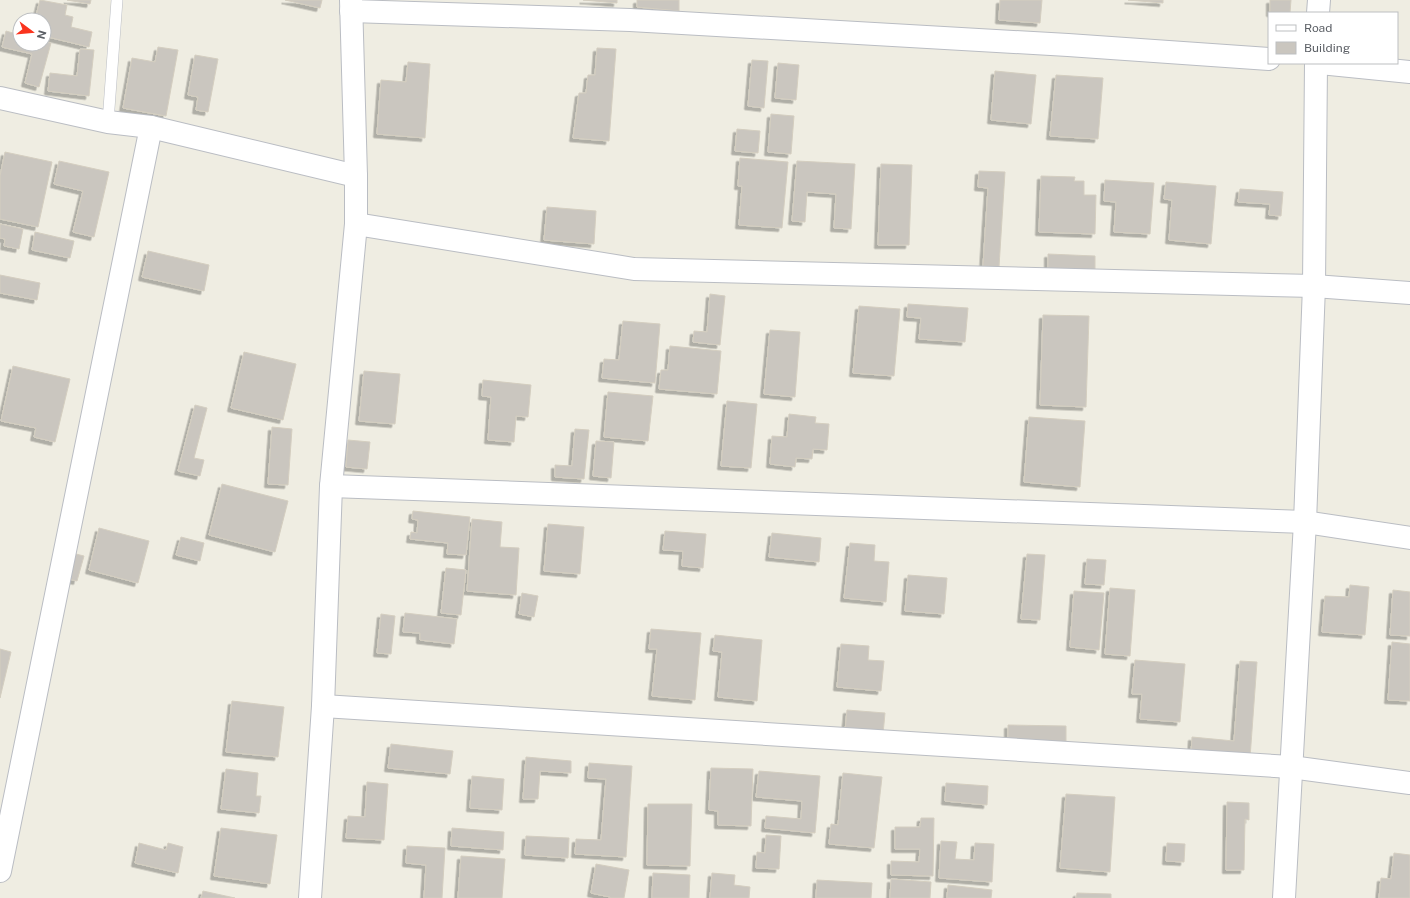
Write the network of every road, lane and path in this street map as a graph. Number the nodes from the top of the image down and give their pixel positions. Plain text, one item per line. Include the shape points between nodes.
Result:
1 (117, 0) edge
2 (1319, 0) edge
3 (351, 5) edge
4 (1318, 12) edge
5 (1268, 59) edge
6 (1316, 64) edge
7 (1330, 64) edge
8 (1410, 72) edge
9 (0, 98) edge
10 (108, 122) junction
11 (151, 127) junction
12 (356, 176) junction
13 (356, 224) junction
14 (1314, 286) junction
15 (1410, 293) edge
16 (331, 486) junction
17 (1306, 522) junction
18 (1410, 538) edge
19 (323, 706) junction
20 (1291, 767) junction
21 (1410, 784) edge
22 (0, 871) edge
23 (310, 898) edge
24 (1284, 898) edge

1 - 10 lane
2 - 4 street
3 - 5 street via 1060,44
3 - 12 street
6 - 14 street
7 - 8 street
9 - 10 street
10 - 11 street
11 - 12 street
11 - 22 street
12 - 13 street
13 - 14 street via 634,269
13 - 16 street
14 - 15 street
14 - 17 street
16 - 17 street
16 - 19 street
17 - 18 street
17 - 20 street
19 - 20 street
19 - 23 street
20 - 21 street
20 - 24 street

